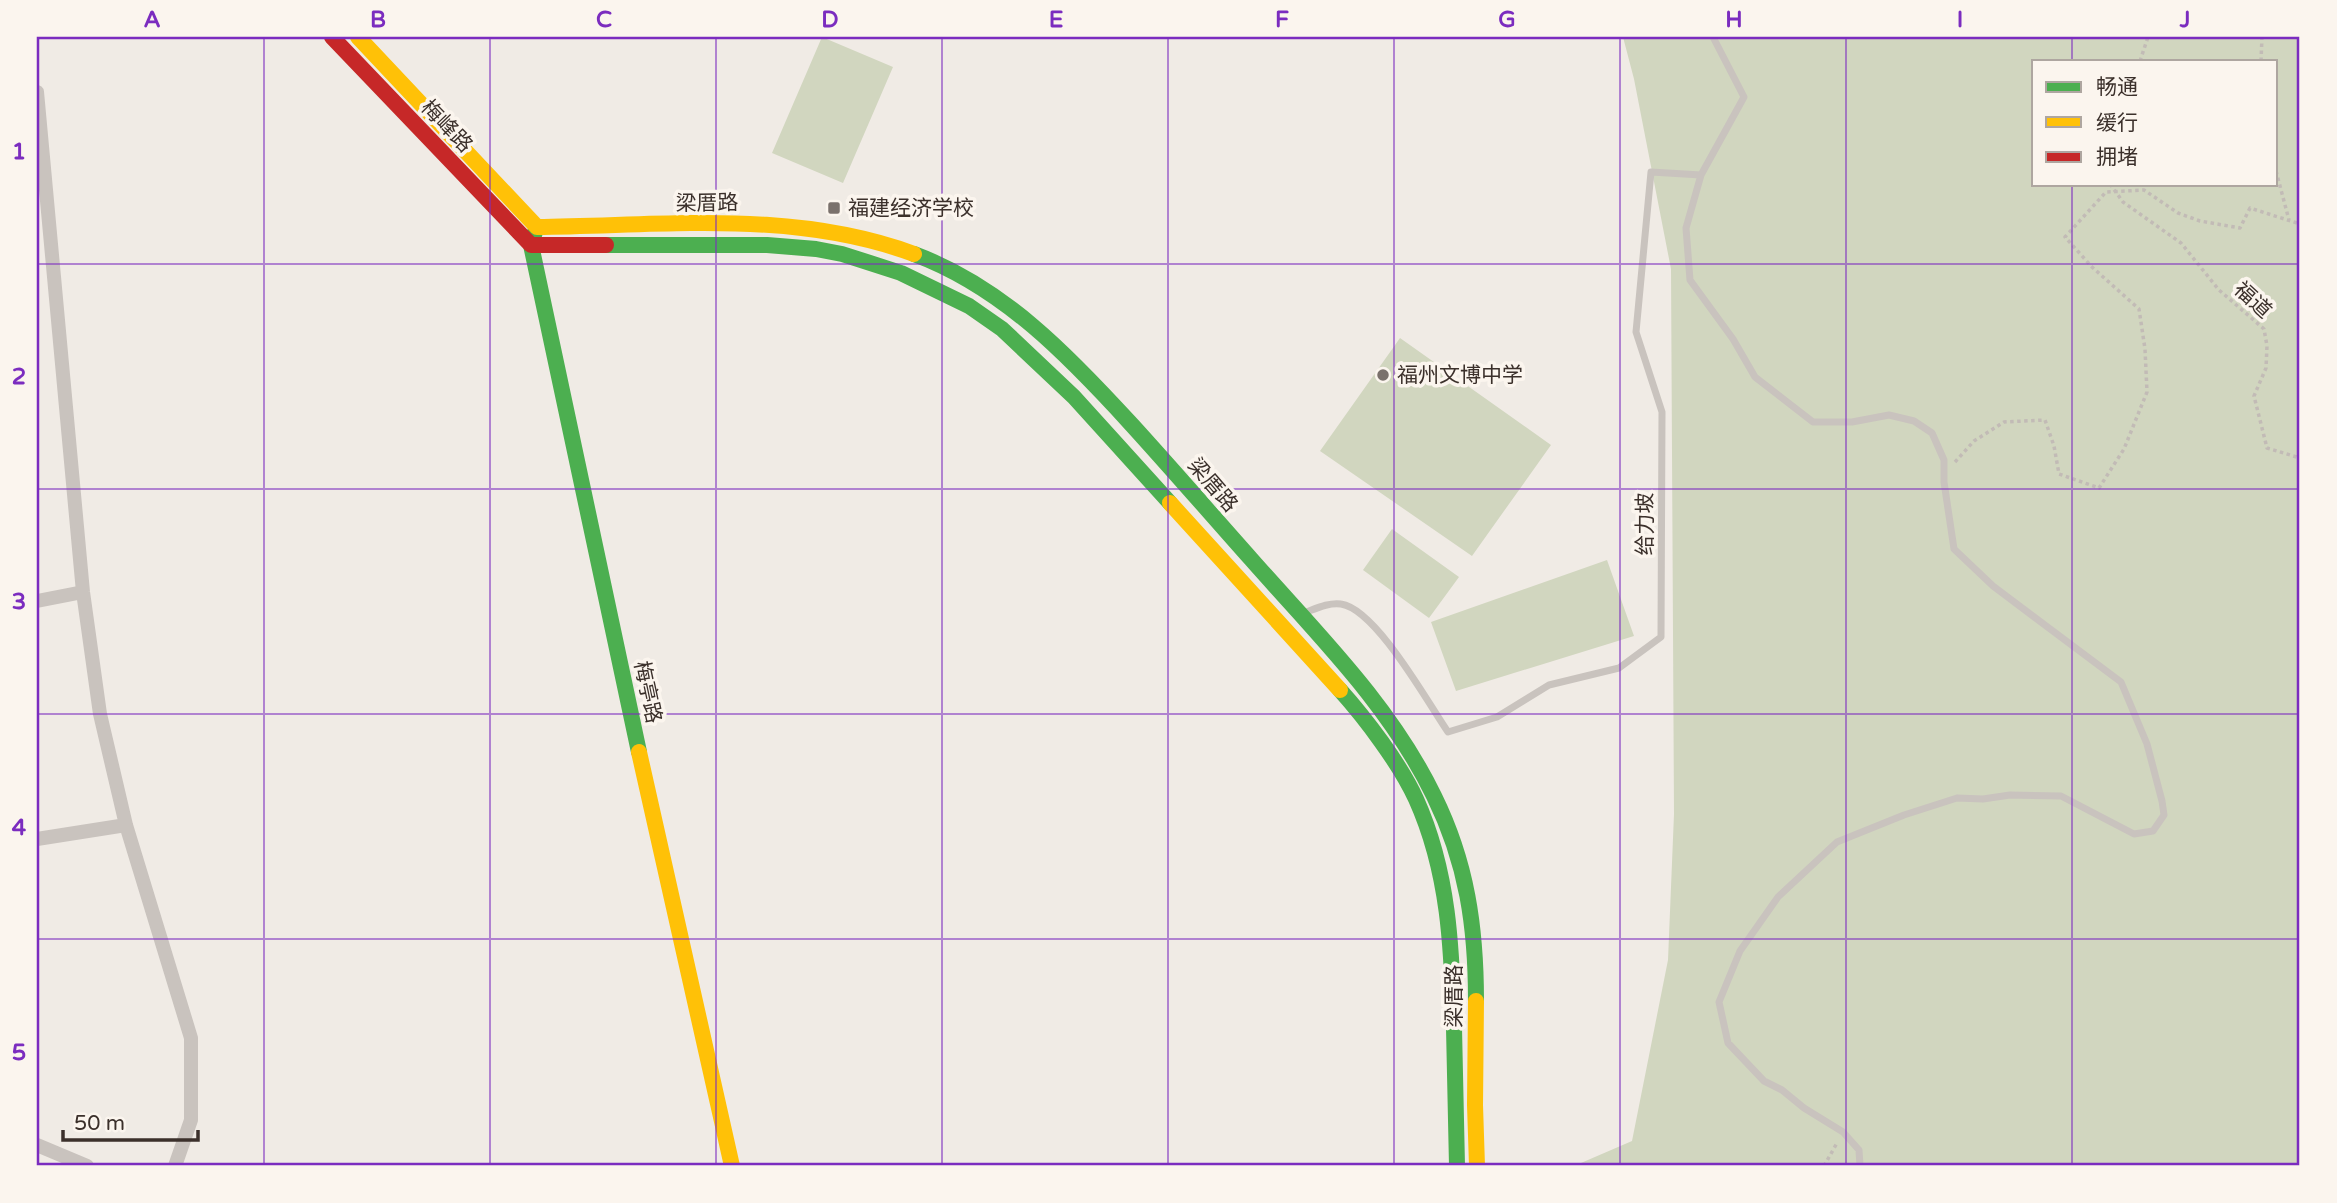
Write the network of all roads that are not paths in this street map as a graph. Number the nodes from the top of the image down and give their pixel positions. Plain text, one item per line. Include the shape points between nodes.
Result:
1 (332, 37) edge
2 (358, 37) edge
3 (1713, 37) edge
4 (37, 94) edge
5 (1701, 175) junction
6 (537, 227) junction
7 (531, 245) junction
8 (83, 592) junction
9 (37, 601) edge
10 (1300, 615) junction
11 (126, 825) junction
12 (37, 839) edge
13 (37, 1145) edge
14 (87, 1166) edge
15 (176, 1166) edge
16 (732, 1166) edge
17 (1457, 1166) edge
18 (1477, 1166) edge
19 (1860, 1166) edge

1 - 7 main road, 梅峰路
2 - 6 main road, 梅峰路
3 - 5 lane via 1744,97
4 - 8 street
5 - 10 lane, 给力坡 via 1651,173 1636,332 1662,412 1661,637 1619,668 1549,685 1497,717 1448,732 1392,647 1357,611 1334,603
5 - 19 lane via 1686,228 1690,280 1755,377 1813,422 1852,422 1889,415 1914,421 1932,433 1944,460 1954,549 1993,586 2121,682 2147,744 2162,801 2164,815 2153,831 2134,834 2061,796 1957,798 1838,842 1779,897 1741,951 1719,1002 1728,1043 1764,1081 1843,1132 1859,1150
6 - 7 main road
6 - 10 main road, 梁厝路 via 786,225 879,242 958,275 1020,316 1119,410
7 - 16 main road, 梅亭路
7 - 17 main road, 梁厝路 via 767,246 842,254 901,273 969,306 1002,329 1074,397 1349,700 1415,797 1447,904
8 - 9 street
8 - 11 street via 100,714
10 - 18 main road, 梁厝路 via 1396,727 1443,812 1461,864 1475,946
11 - 12 street
11 - 15 street via 191,1038 191,1120
13 - 14 street

